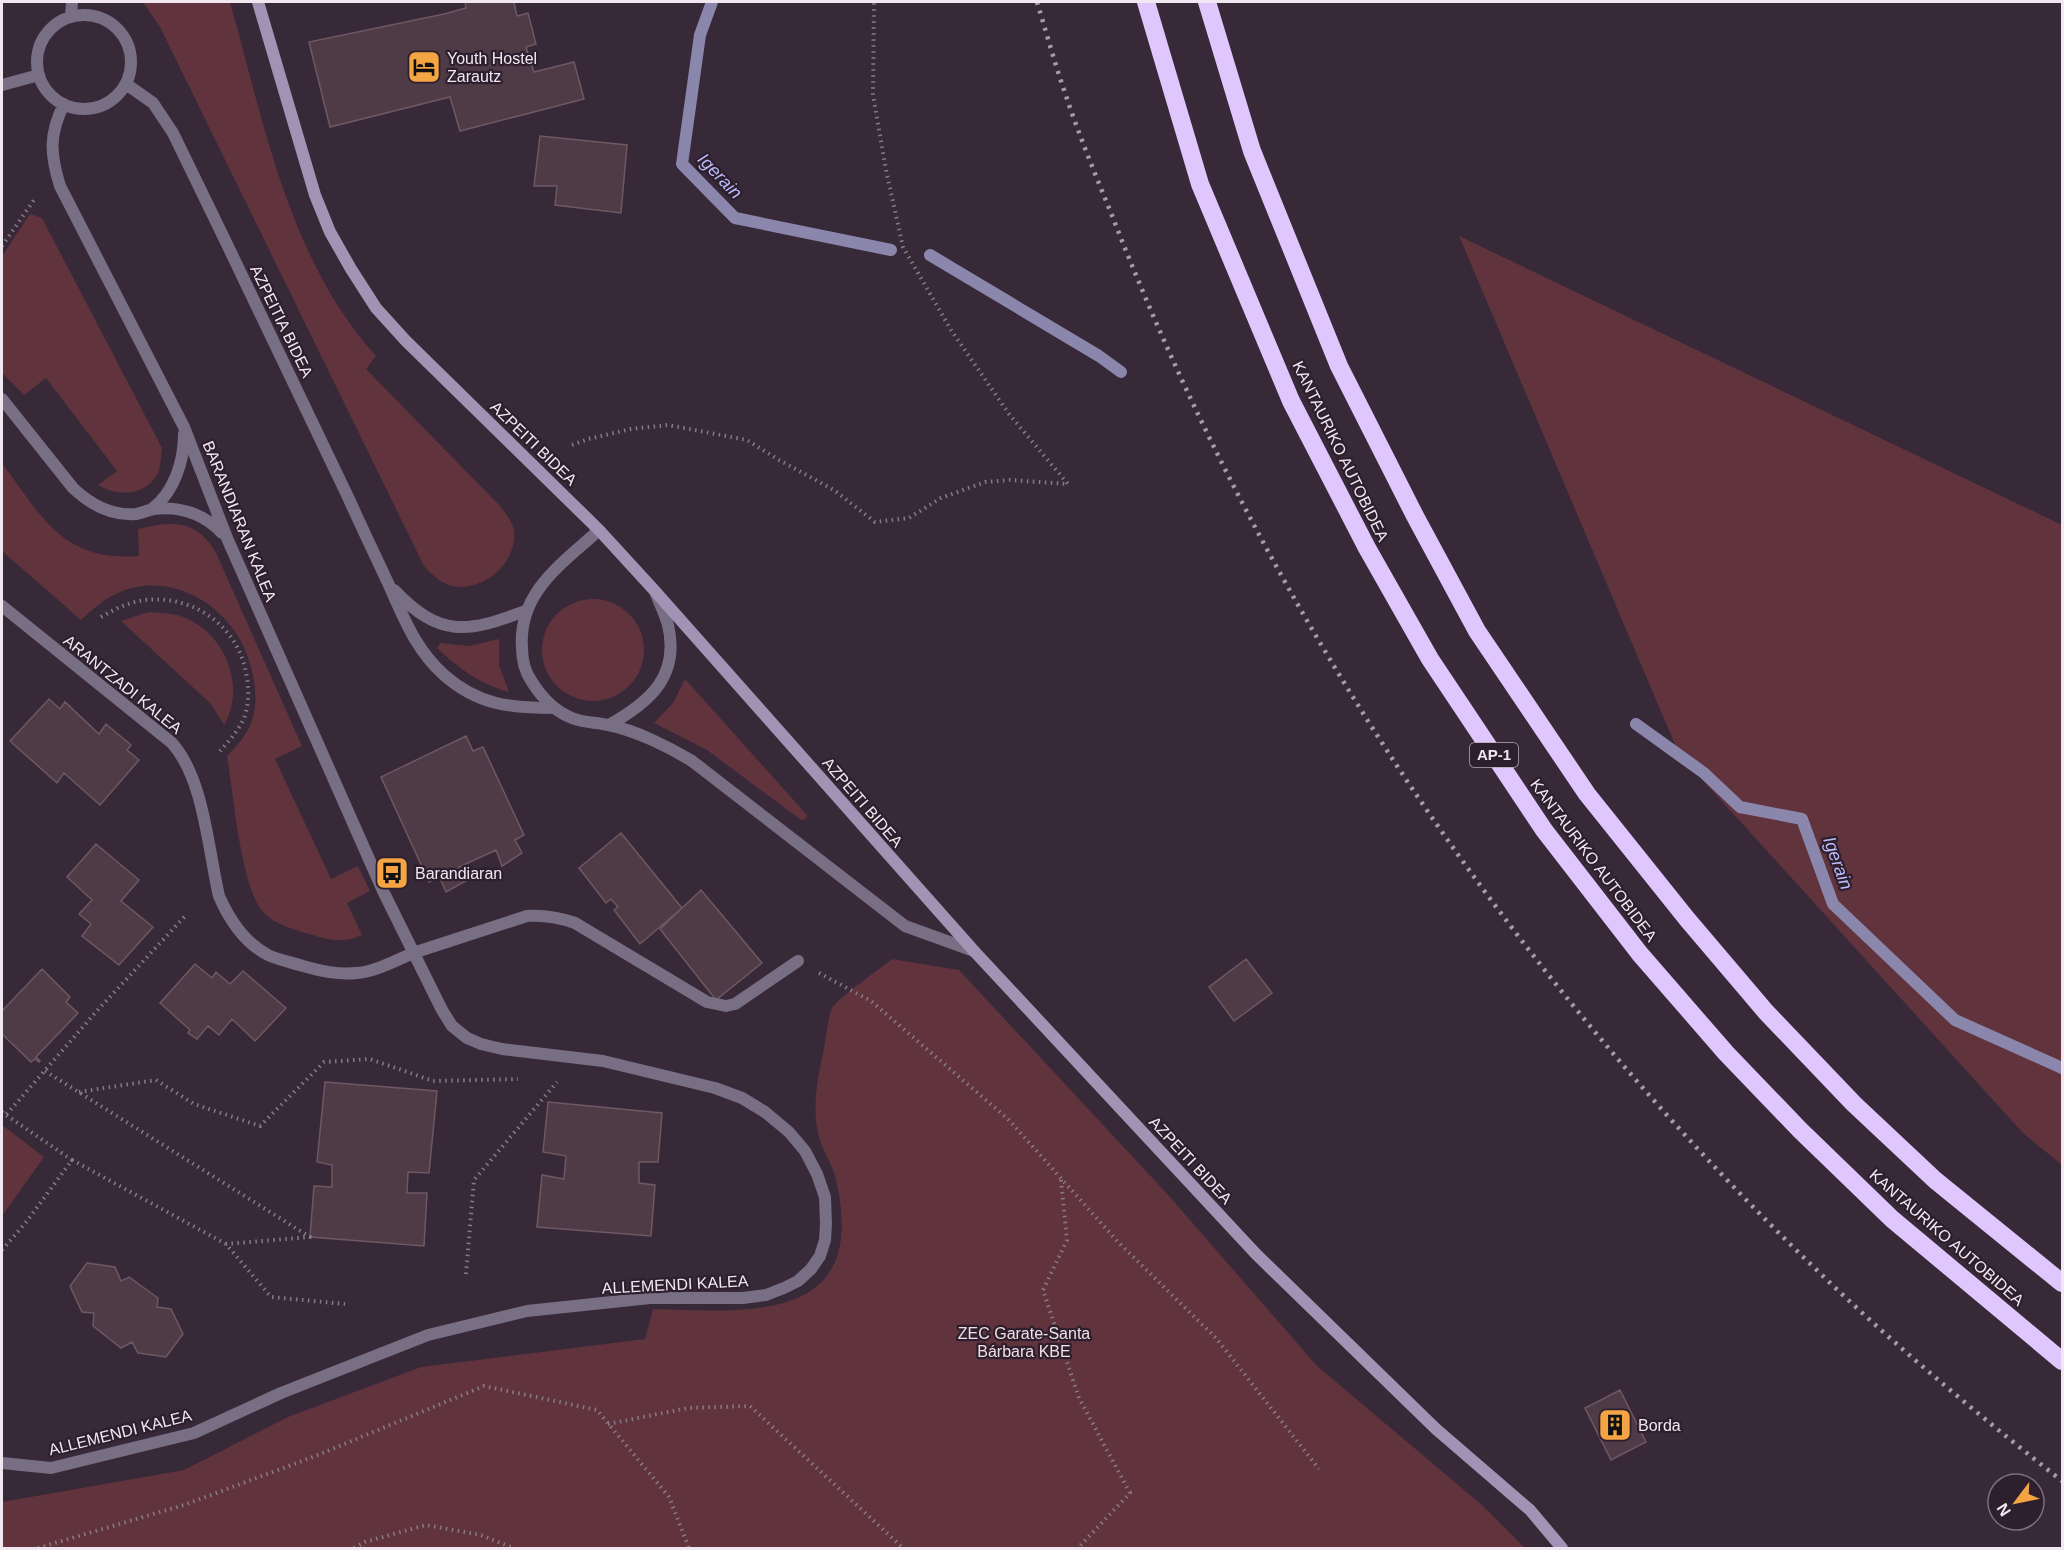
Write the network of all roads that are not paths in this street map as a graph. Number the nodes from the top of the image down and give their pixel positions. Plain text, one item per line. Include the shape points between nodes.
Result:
1 (72, 2) edge
2 (258, 2) edge
3 (1146, 2) edge
4 (1208, 2) edge
5 (71, 16) junction
6 (39, 75) junction
7 (126, 84) junction
8 (2, 85) edge
9 (64, 104) junction
10 (2, 399) edge
11 (184, 427) junction
12 (152, 509) junction
13 (599, 530) junction
14 (227, 538) junction
15 (389, 586) junction
16 (654, 590) junction
17 (2, 606) edge
18 (525, 611) junction
19 (554, 708) junction
20 (609, 725) junction
21 (974, 951) junction
22 (413, 953) junction
23 (798, 961) road end
24 (2062, 1283) edge
25 (2062, 1361) edge
26 (2, 1463) edge
27 (1562, 1548) edge

1 - 5 street
2 - 13 main road, AZPEITI BIDEA via 315,195 330,232 376,308
3 - 25 highway, KANTAURIKO AUTOBIDEA / AP-1 via 1200,184 1292,401 1367,548 1430,659 1544,830 1640,954 1800,1130 1892,1219
4 - 24 highway via 1252,151 1339,366 1477,631 1587,794 1766,1012 1854,1104 1935,1180
5 - 6 street via 47,33 37,60
5 - 7 street via 87,14 116,26 131,53
6 - 8 street
6 - 9 street via 44,87
7 - 9 street via 106,104 78,108
7 - 15 street, AZPEITIA BIDEA via 153,104 173,133
9 - 11 street, BARANDIARAN KALEA via 52,136 60,186
10 - 12 street via 85,499 118,512 137,514
11 - 12 street via 184,446 175,479 162,501
11 - 14 street, BARANDIARAN KALEA
12 - 14 street via 196,513
13 - 16 main road, AZPEITI BIDEA
13 - 18 street via 550,575
14 - 22 street, BARANDIARAN KALEA
15 - 18 street via 411,608 453,627 489,625
15 - 19 street, AZPEITIA BIDEA via 404,623 423,654 460,688 500,706
16 - 20 street via 668,624 670,652 664,675 644,703
16 - 21 main road, AZPEITI BIDEA
17 - 22 street, ARANTZADI KALEA via 182,754 195,783 219,896 233,922 257,949 270,956 341,974 369,971
18 - 19 street via 521,636 527,674
19 - 20 street via 588,723
20 - 21 street via 670,747 692,760 904,927
21 - 27 main road, AZPEITI BIDEA via 1256,1254 1436,1430 1530,1510
22 - 23 street, ARANTZADI KALEA via 527,916 560,917 707,1002 726,1006
22 - 26 street, ALLEMENDI KALEA via 452,1026 467,1038 502,1049 615,1064 715,1089 742,1098 765,1112 805,1151 825,1197 825,1240 811,1269 784,1288 743,1298 650,1298 527,1311 428,1335 281,1393 194,1433 51,1468

